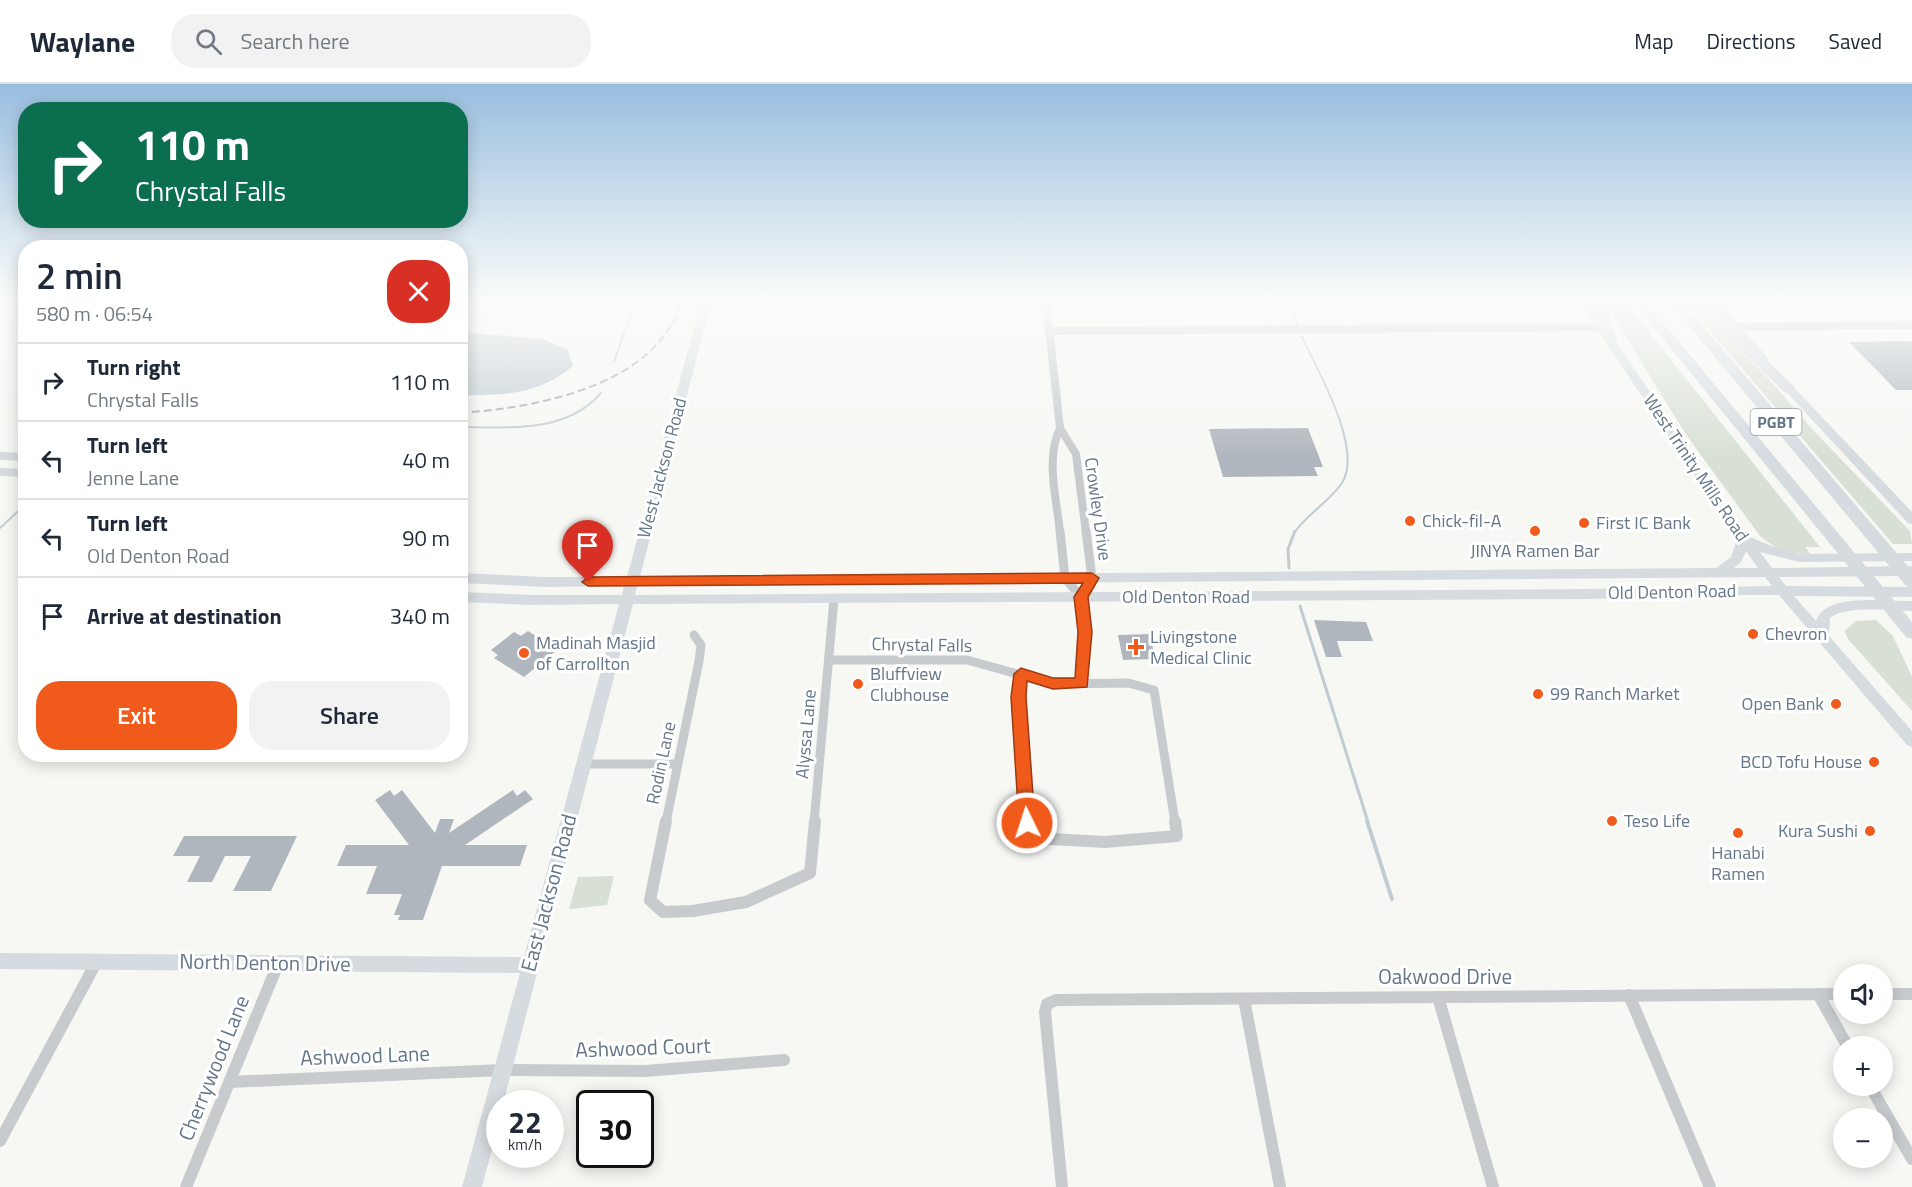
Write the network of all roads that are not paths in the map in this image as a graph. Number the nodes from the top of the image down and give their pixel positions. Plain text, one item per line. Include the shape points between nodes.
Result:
1 (692, 353) edge
2 (1052, 353) edge
3 (1619, 353) edge
4 (1681, 353) edge
5 (1719, 353) edge
6 (1750, 353) edge
7 (1758, 353) edge
8 (1790, 390) junction
9 (1060, 428) junction
10 (0, 456) edge
11 (18, 457) edge
12 (0, 472) edge
13 (18, 473) edge
14 (1912, 520) edge
15 (1743, 539) junction
16 (1909, 557) edge
17 (1912, 571) edge
18 (1719, 572) junction
19 (1768, 572) junction
20 (1576, 575) junction
21 (1411, 576) junction
22 (468, 578) edge
23 (1065, 578) junction
24 (1092, 578) junction
25 (632, 581) junction
26 (1912, 582) edge
27 (1782, 591) junction
28 (1912, 592) edge
29 (1587, 594) junction
30 (1420, 596) junction
31 (468, 597) edge
32 (1081, 597) junction
33 (627, 599) junction
34 (834, 599) junction
35 (1912, 606) edge
36 (1912, 633) edge
37 (693, 635) dead end
38 (1822, 638) junction
39 (830, 660) junction
40 (1021, 674) junction
41 (1082, 683) junction
42 (1912, 741) edge
43 (584, 764) junction
44 (677, 764) junction
45 (650, 900) joint
46 (0, 961) edge
47 (97, 961) junction
48 (278, 964) junction
49 (530, 965) junction
50 (1629, 994) junction
51 (1818, 994) junction
52 (1833, 994) edge
53 (1893, 994) edge
54 (1912, 994) edge
55 (1438, 998) junction
56 (1244, 999) junction
57 (1842, 1036) edge
58 (784, 1060) dead end
59 (502, 1070) junction
60 (230, 1082) junction
61 (1876, 1096) edge
62 (0, 1141) edge
63 (1912, 1159) edge
64 (186, 1187) edge
65 (472, 1187) edge
66 (1062, 1187) edge
67 (1280, 1187) edge
68 (1493, 1187) edge
69 (1710, 1187) edge

1 - 25 main road, West Jackson Road
2 - 9 street, Crowley Drive
3 - 15 main road, West Trinity Mills Road
4 - 36 highway, PGBT
5 - 26 highway, PGBT
6 - 8 highway
7 - 8 main road
8 - 14 main road
9 - 23 street, Crowley Drive via 1052,454
9 - 24 street, Crowley Drive via 1076,454
10 - 11 main road
12 - 13 main road
15 - 16 main road via 1784,556
15 - 18 main road via 1737,559
15 - 19 main road, West Trinity Mills Road
17 - 19 main road, Old Denton Road
18 - 19 main road, Old Denton Road
18 - 20 main road, Old Denton Road
19 - 27 main road, West Trinity Mills Road
20 - 21 main road, Old Denton Road
20 - 29 main road
21 - 24 main road, Old Denton Road
21 - 30 main road
22 - 25 main road, Old Denton Road
23 - 24 main road, Old Denton Road
23 - 25 main road, Old Denton Road
23 - 32 street
24 - 32 street, Crowley Drive
25 - 33 main road, West Jackson Road
27 - 28 main road, Old Denton Road
27 - 29 main road, Old Denton Road
27 - 38 main road, West Trinity Mills Road
29 - 30 main road, Old Denton Road
30 - 32 main road, Old Denton Road
31 - 33 main road, Old Denton Road
32 - 34 main road, Old Denton Road
32 - 41 street via 1085,625
33 - 34 main road, Old Denton Road
33 - 43 main road, East Jackson Road
34 - 39 street, Alyssa Lane
35 - 38 main road via 1839,608 1828,612 1821,623
37 - 44 street, Rodin Lane via 701,645
38 - 42 main road, West Trinity Mills Road
39 - 40 street, Chrystal Falls via 967,660
39 - 45 street, Alyssa Lane via 810,873 746,902 693,911 663,912
40 - 41 street, Chrystal Falls via 1053,684
40 - 41 street, Chrystal Falls via 1027,823 1032,838 1045,841 1177,836 1154,690 1128,683
43 - 44 street
43 - 49 main road, East Jackson Road
44 - 45 street, Rodin Lane
46 - 47 main road, North Denton Drive
47 - 48 main road, North Denton Drive
47 - 62 street
48 - 49 main road, North Denton Drive
48 - 60 street, Cherrywood Lane
49 - 59 main road, East Jackson Road
50 - 51 street, Oakwood Drive
50 - 55 street, Oakwood Drive
50 - 69 street
51 - 52 street, Oakwood Drive
51 - 57 street
53 - 54 street
55 - 56 street, Oakwood Drive
55 - 68 street
56 - 66 street, Oakwood Drive via 1056,1000 1047,1004
56 - 67 street
58 - 59 street, Ashwood Court via 645,1071
59 - 60 street, Ashwood Lane
59 - 65 main road, East Jackson Road
60 - 64 street, Cherrywood Lane
61 - 63 street

